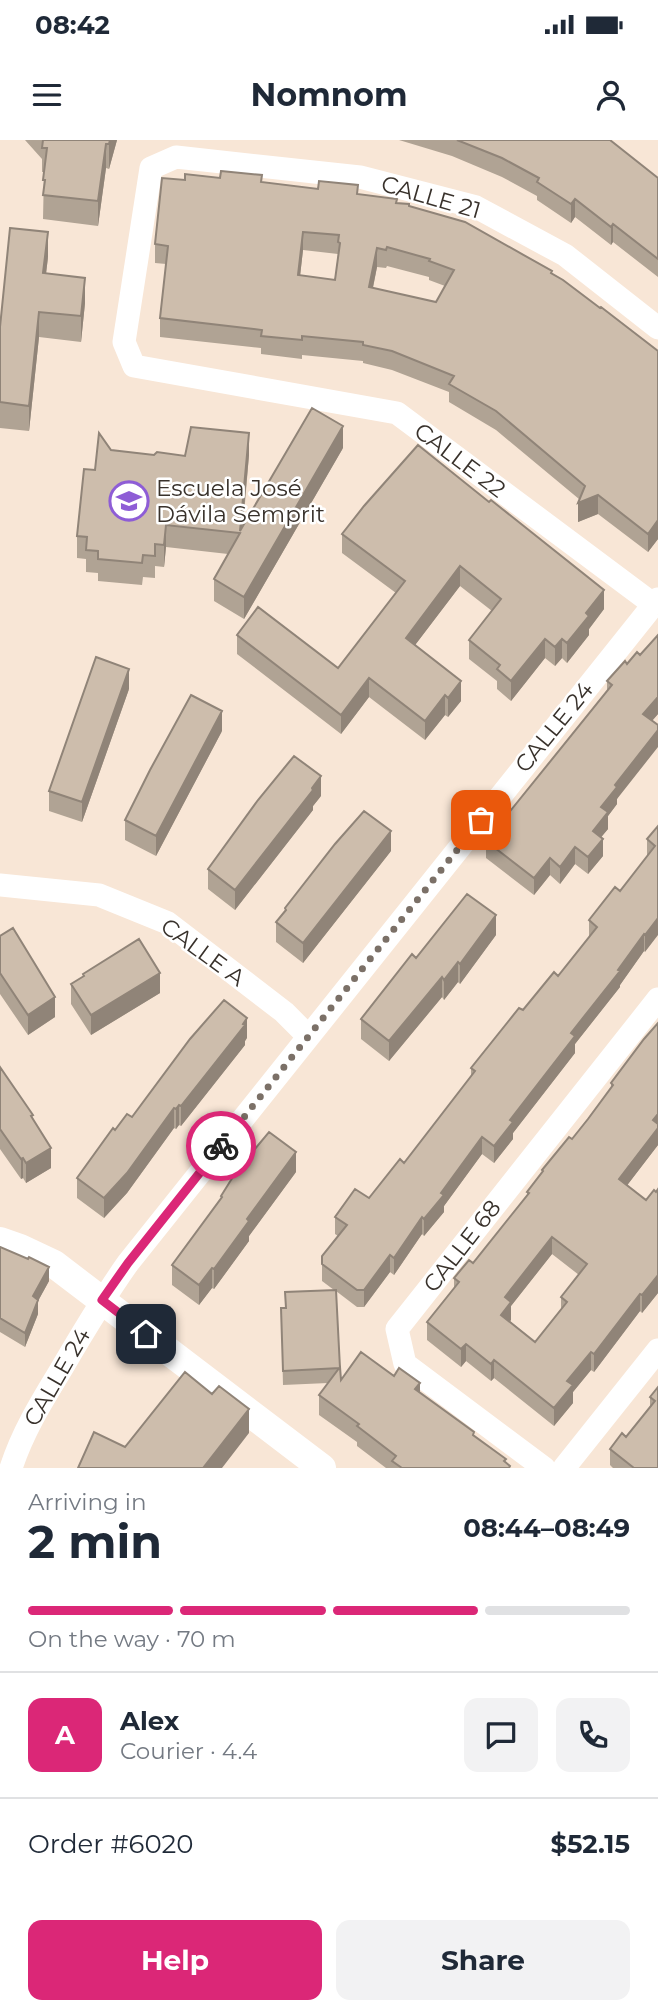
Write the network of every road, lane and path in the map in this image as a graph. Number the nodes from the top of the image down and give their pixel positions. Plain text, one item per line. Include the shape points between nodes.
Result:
1 (658, 328) edge
2 (238, 385) joint
3 (655, 601) edge
4 (0, 885) edge
5 (658, 999) edge
6 (308, 1035) junction
7 (0, 1241) edge
8 (102, 1300) junction
9 (658, 1350) edge
10 (11, 1468) edge
11 (322, 1468) edge
12 (544, 1468) edge
13 (564, 1468) edge

1 - 2 street, CALLE 21 via 565,255 476,207 360,177 176,157 151,168 124,342 134,366
2 - 3 street, CALLE 22 via 397,413
3 - 6 street, CALLE 24
4 - 6 street, CALLE A via 99,895 168,923
5 - 12 street, CALLE 68 via 397,1329 405,1364
6 - 8 street, CALLE 24
7 - 8 street via 54,1264
8 - 10 street, CALLE 24 via 20,1441
8 - 11 street
9 - 13 street

